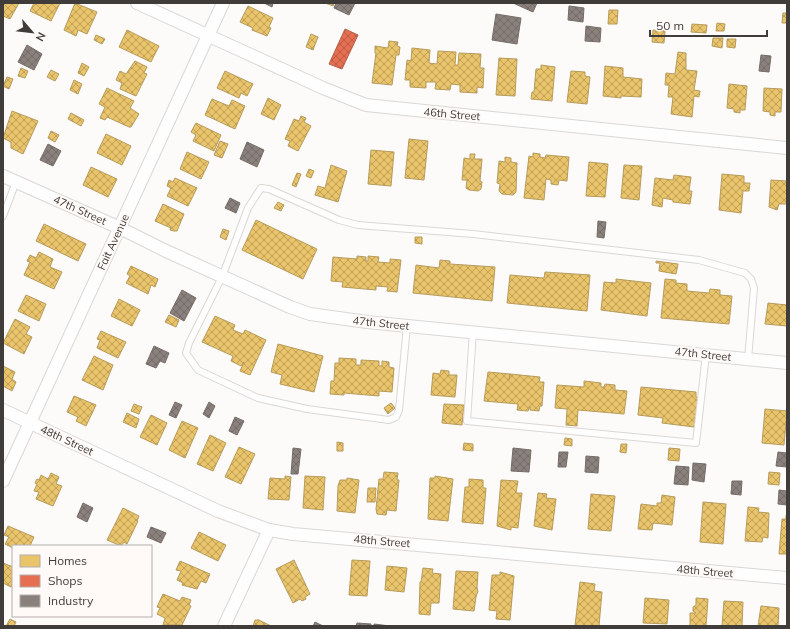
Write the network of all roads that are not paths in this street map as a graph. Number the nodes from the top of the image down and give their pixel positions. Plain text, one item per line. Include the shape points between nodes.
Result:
1 (137, 3) edge
2 (223, 3) edge
3 (208, 34) junction
4 (787, 148) edge
5 (3, 176) edge
6 (16, 182) junction
7 (3, 216) edge
8 (120, 228) junction
9 (222, 277) junction
10 (407, 326) junction
11 (474, 332) junction
12 (706, 354) junction
13 (748, 359) junction
14 (787, 363) edge
15 (3, 410) edge
16 (30, 422) junction
17 (3, 481) edge
18 (269, 530) junction
19 (787, 578) edge
20 (224, 626) edge

1 - 3 street, 46th Street
2 - 3 street, Fait Avenue
3 - 4 street, 46th Street via 323,88 366,105
3 - 8 street, Fait Avenue
5 - 6 street, 47th Street
6 - 7 lane
6 - 8 street, 47th Street
8 - 9 street, 47th Street
8 - 16 street, Fait Avenue
9 - 10 street, 47th Street via 310,314
9 - 10 lane via 186,353 198,370 258,398 367,418 389,420 396,417 399,410
9 - 13 lane via 248,208 261,188 269,189 339,220 358,225 636,251 699,260 745,273 751,279 754,288
10 - 11 street, 47th Street
11 - 12 street, 47th Street
11 - 12 lane via 467,420 696,443
12 - 13 street, 47th Street
13 - 14 street, 47th Street
15 - 16 street, 48th Street
16 - 17 street, Fait Avenue
16 - 18 street, 48th Street via 218,511
18 - 19 street, 48th Street
18 - 20 street

